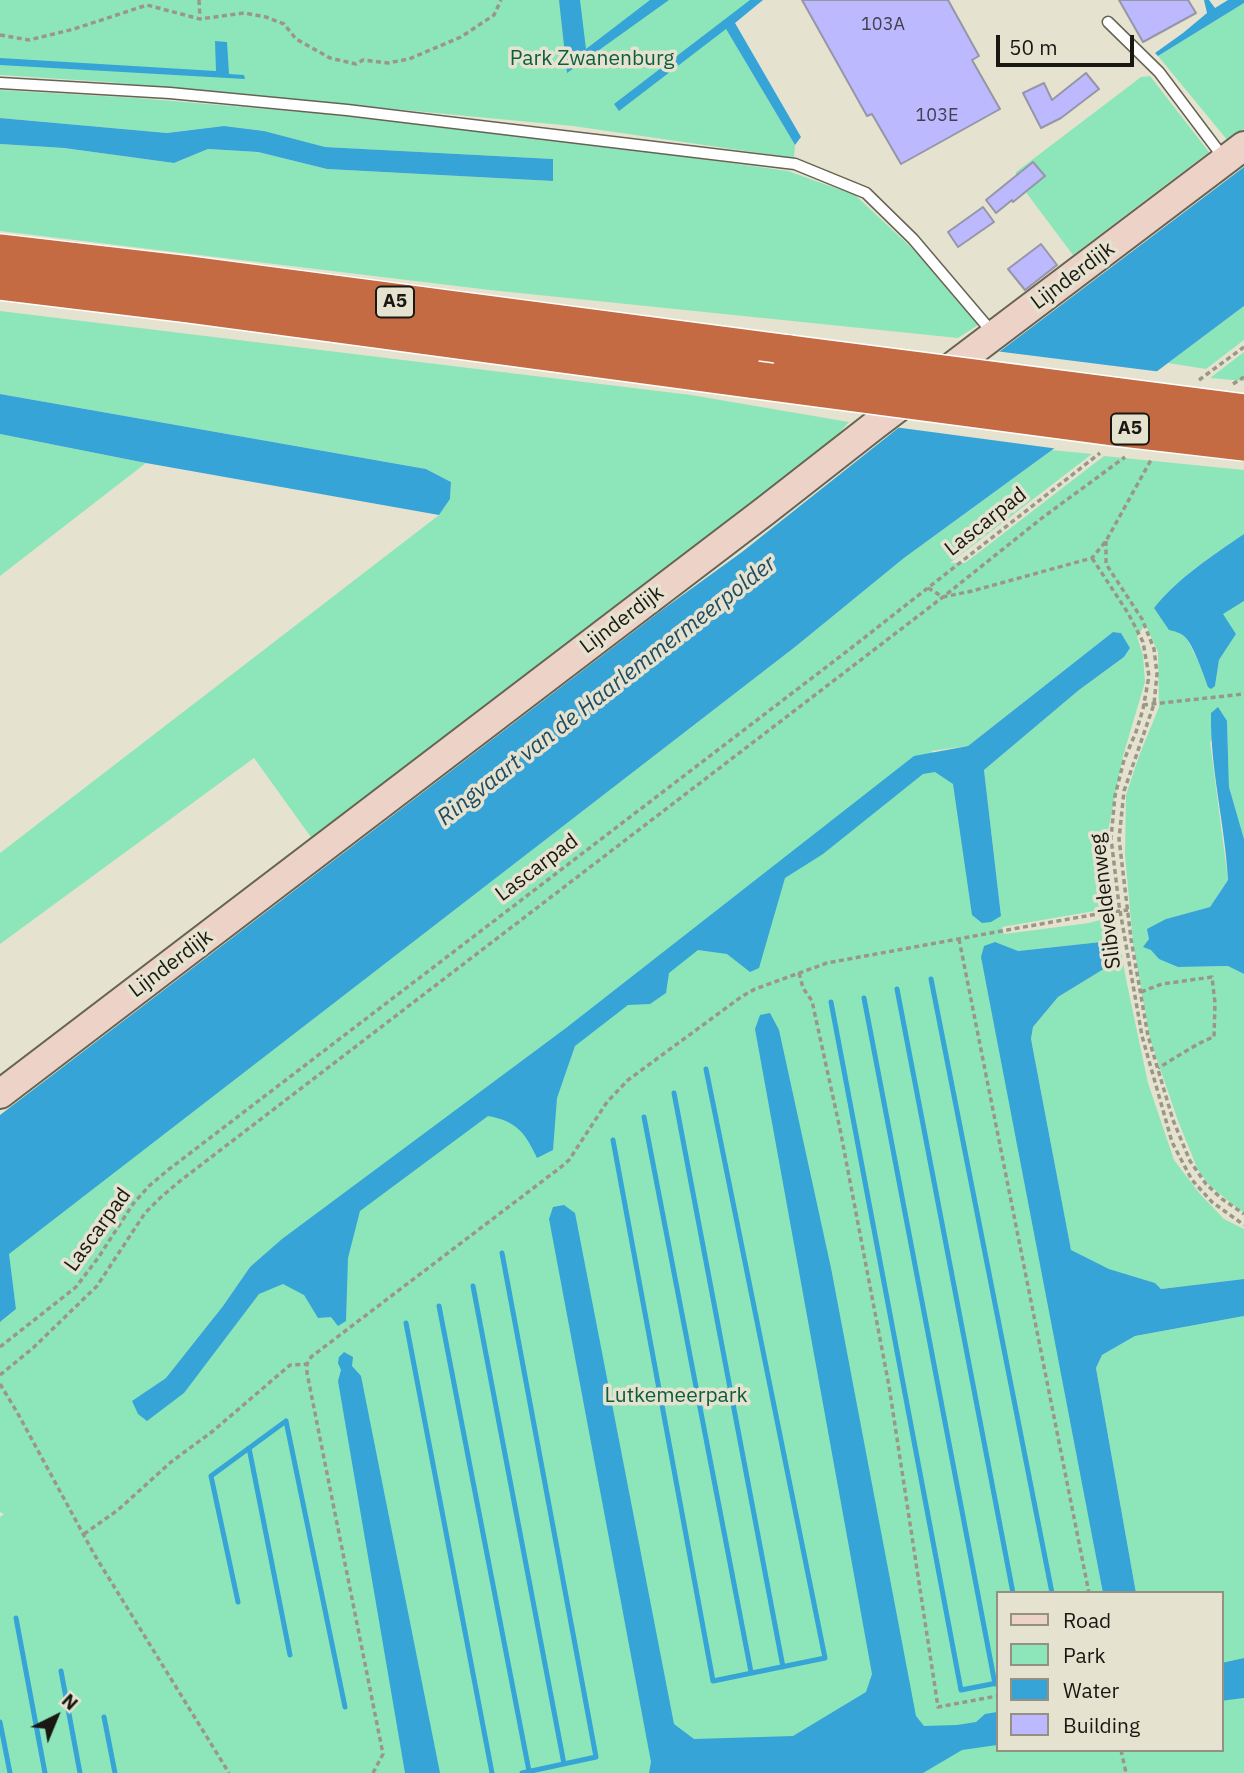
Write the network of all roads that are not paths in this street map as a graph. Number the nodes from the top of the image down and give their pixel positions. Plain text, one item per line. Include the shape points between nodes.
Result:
1 (1108, 22) dead end
2 (0, 83) edge
3 (1235, 153) edge
4 (0, 253) edge
5 (0, 281) edge
6 (995, 335) junction
7 (1233, 402) edge
8 (1244, 442) edge
9 (0, 1094) edge

1 - 3 lane
2 - 6 lane via 347,110 795,164 866,194 913,239
3 - 6 street, Lijnderdijk
4 - 7 highway, A5, bridge via 1050,389
5 - 8 highway, A5, bridge
6 - 9 street, Lijnderdijk

